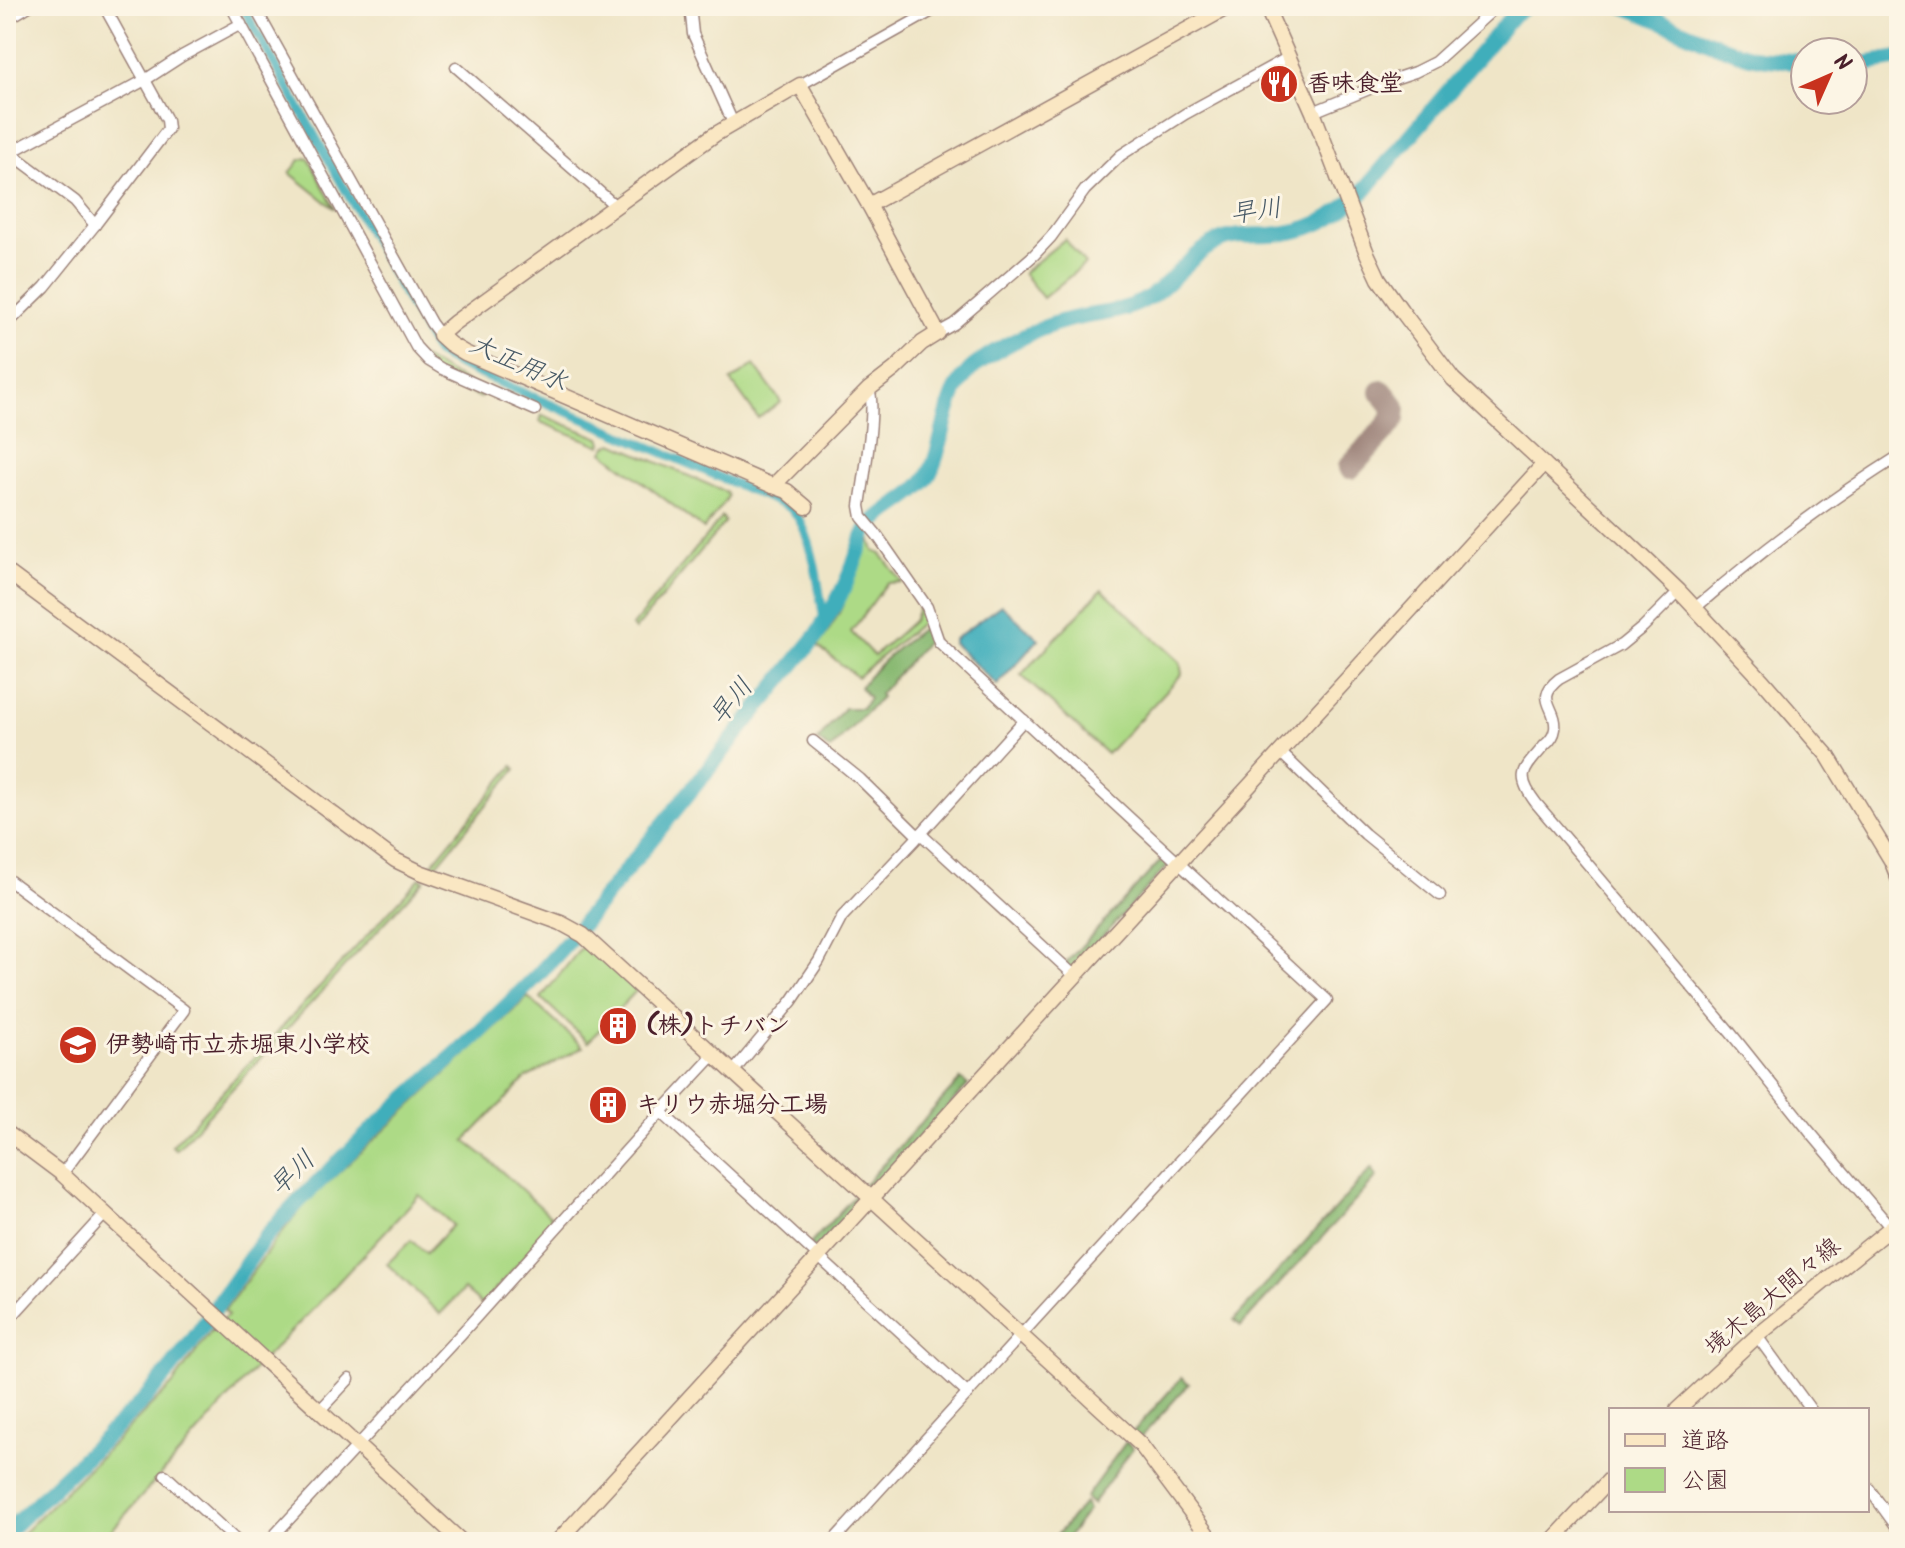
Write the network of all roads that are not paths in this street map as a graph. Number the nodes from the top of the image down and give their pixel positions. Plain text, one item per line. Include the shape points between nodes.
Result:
1 (29, 6) edge
2 (104, 6) edge
3 (231, 6) edge
4 (254, 6) edge
5 (690, 6) edge
6 (940, 6) edge
7 (1230, 6) edge
8 (1266, 6) edge
9 (1497, 6) edge
10 (6, 20) edge
11 (241, 24) junction
12 (1289, 57) junction
13 (456, 67) dead end
14 (145, 80) junction
15 (800, 85) junction
16 (1313, 112) junction
17 (733, 123) junction
18 (8, 150) edge
19 (869, 205) junction
20 (615, 208) junction
21 (95, 225) junction
22 (6, 325) edge
23 (938, 333) junction
24 (440, 335) junction
25 (869, 389) junction
26 (535, 410) dead end
27 (1899, 456) edge
28 (1544, 464) junction
29 (773, 486) junction
30 (806, 507) dead end
31 (6, 571) edge
32 (1679, 591) junction
33 (1695, 608) junction
34 (1024, 720) junction
35 (813, 741) dead end
36 (1279, 751) junction
37 (920, 834) junction
38 (1895, 857) edge
39 (1178, 863) junction
40 (6, 878) edge
41 (1899, 880) edge
42 (1440, 895) dead end
43 (1075, 976) junction
44 (715, 1054) junction
45 (733, 1072) junction
46 (661, 1112) junction
47 (6, 1132) edge
48 (62, 1174) junction
49 (871, 1198) junction
50 (105, 1214) junction
51 (1895, 1225) edge
52 (818, 1255) junction
53 (6, 1323) edge
54 (1020, 1335) junction
55 (1757, 1336) junction
56 (349, 1379) dead end
57 (968, 1394) junction
58 (1679, 1408) edge
59 (1810, 1408) edge
60 (319, 1411) junction
61 (357, 1446) junction
62 (165, 1475) dead end
63 (1609, 1480) edge
64 (1869, 1489) edge
65 (1899, 1530) edge
66 (238, 1542) edge
67 (268, 1542) edge
68 (462, 1542) edge
69 (557, 1542) edge
70 (832, 1542) edge
71 (1213, 1542) edge
72 (1551, 1542) edge

1 - 10 street
2 - 14 street
3 - 11 street
4 - 24 street
5 - 17 street via 693,34
6 - 15 street
7 - 19 street
8 - 12 street
9 - 16 street via 1435,62
11 - 14 street
11 - 26 street via 416,347 442,369
12 - 16 street
12 - 23 street via 1131,148 1085,190 1034,255
13 - 20 street
14 - 18 street
14 - 21 street via 168,129
15 - 17 street
15 - 19 street
16 - 28 street via 1379,279 1446,370
17 - 20 street
18 - 21 street via 75,201
19 - 23 street
20 - 24 street
21 - 22 street
23 - 25 street
24 - 29 street via 465,353
25 - 29 street
25 - 34 street via 872,411 862,517 927,607 939,642
27 - 33 street via 1790,532
28 - 32 street
28 - 36 street
29 - 30 street
31 - 44 street via 395,860 583,935
32 - 33 street
32 - 51 street via 1621,645 1550,685 1547,700 1555,731 1526,768 1524,787 1809,1131
33 - 38 street via 1828,756
34 - 37 street
34 - 39 street
35 - 37 street
36 - 39 street
36 - 42 street via 1365,834
37 - 43 street
37 - 45 street via 842,917 800,990
38 - 41 street
39 - 43 street
39 - 54 street via 1327,1000
40 - 48 street via 184,1010
43 - 49 street
44 - 45 street
44 - 46 street
45 - 49 street
46 - 52 street
46 - 61 street
47 - 48 street
48 - 50 street
49 - 52 street
49 - 54 street
50 - 53 street
50 - 60 street
51 - 55 street, 境木島大間々線
52 - 57 street
52 - 69 street
54 - 57 street
54 - 71 street via 1140,1444
55 - 58 street, 境木島大間々線
55 - 59 street
56 - 60 street
57 - 70 street
60 - 61 street
61 - 67 street
61 - 68 street
62 - 66 street
63 - 72 street
64 - 65 street

